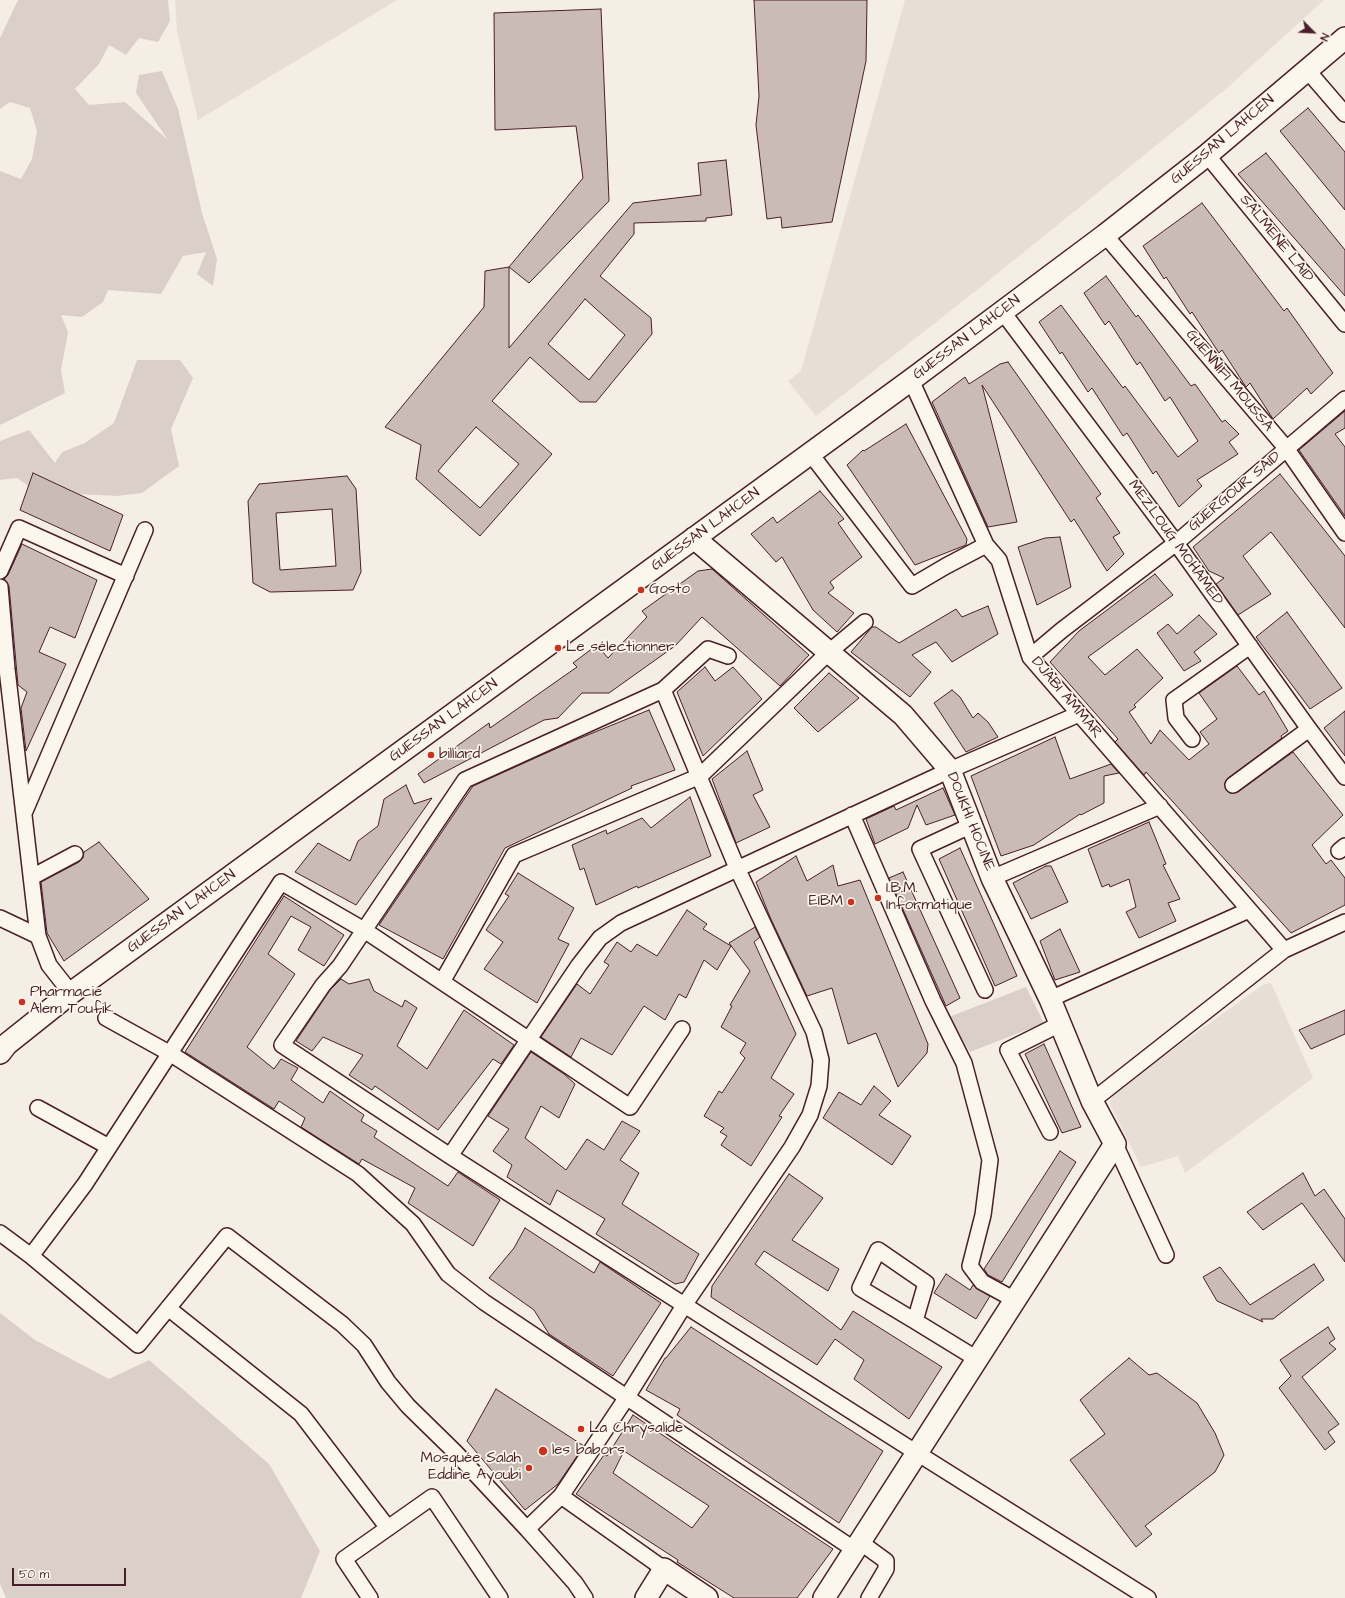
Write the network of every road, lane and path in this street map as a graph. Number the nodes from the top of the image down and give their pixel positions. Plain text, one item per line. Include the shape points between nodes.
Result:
1 (1345, 38) edge
2 (1307, 70) junction
3 (1345, 114) edge
4 (1207, 155) junction
5 (1105, 235) junction
6 (1002, 311) junction
7 (1345, 324) edge
8 (911, 380) junction
9 (1345, 400) edge
10 (1286, 448) junction
11 (810, 453) junction
12 (146, 530) dead end
13 (1345, 533) edge
14 (694, 538) junction
15 (1176, 542) junction
16 (986, 545) junction
17 (0, 571) edge
18 (126, 576) junction
19 (0, 587) edge
20 (865, 622) dead end
21 (1250, 646) junction
22 (829, 652) junction
23 (728, 656) dead end
24 (1030, 657) junction
25 (7, 669) junction
26 (0, 686) edge
27 (663, 690) junction
28 (1079, 714) junction
29 (1308, 729) junction
30 (1192, 739) dead end
31 (950, 770) junction
32 (700, 776) junction
33 (1345, 777) edge
34 (1233, 785) dead end
35 (1160, 806) junction
36 (25, 812) junction
37 (852, 815) junction
38 (972, 825) junction
39 (75, 854) dead end
40 (737, 868) junction
41 (32, 878) junction
42 (992, 878) junction
43 (1249, 910) junction
44 (0, 918) edge
45 (1345, 922) edge
46 (364, 930) junction
47 (38, 936) junction
48 (1284, 950) junction
49 (442, 982) junction
50 (985, 990) dead end
51 (70, 993) junction
52 (1050, 999) junction
53 (106, 1018) dead end
54 (1060, 1024) junction
55 (682, 1029) dead end
56 (530, 1040) junction
57 (2, 1046) edge
58 (171, 1054) junction
59 (1092, 1101) junction
60 (38, 1108) dead end
61 (1050, 1132) dead end
62 (1115, 1144) junction
63 (109, 1146) junction
64 (450, 1156) junction
65 (0, 1233) edge
66 (1166, 1255) dead end
67 (31, 1256) junction
68 (1015, 1300) junction
69 (685, 1304) junction
70 (168, 1308) junction
71 (915, 1321) junction
72 (977, 1359) junction
73 (627, 1397) junction
74 (917, 1453) junction
75 (560, 1496) junction
76 (388, 1528) junction
77 (527, 1529) junction
78 (858, 1546) junction
79 (664, 1569) junction
80 (370, 1598) edge
81 (500, 1598) edge
82 (585, 1598) edge
83 (646, 1598) edge
84 (707, 1598) edge
85 (824, 1598) edge
86 (869, 1598) edge
87 (1148, 1598) edge

1 - 2 main road, GUESSAN LAHCEN
2 - 3 street
2 - 4 main road, GUESSAN LAHCEN
4 - 5 main road, GUESSAN LAHCEN
4 - 7 street, SALMENE LAID
5 - 6 main road, GUESSAN LAHCEN
5 - 10 street, GUENNIFI MOUSSA
6 - 8 main road, GUESSAN LAHCEN
6 - 15 street, MEZLOUG MOHAMED
8 - 11 main road, GUESSAN LAHCEN
8 - 16 street, DJABI AMMAR
9 - 10 street, GUERGOUR SAID
10 - 13 street, GUENNIFI MOUSSA
10 - 15 street, GUERGOUR SAID
11 - 14 main road, GUESSAN LAHCEN
11 - 16 street via 912,586
12 - 18 street
14 - 22 main road, DOUKHI HOCINE
14 - 51 main road, GUESSAN LAHCEN
15 - 21 street, MEZLOUG MOHAMED
15 - 24 street, GUERGOUR SAID
16 - 24 street, DJABI AMMAR via 999,560
17 - 18 street via 20,528
18 - 36 street
19 - 25 street
20 - 22 street
21 - 29 street, MEZLOUG MOHAMED
21 - 30 street via 1174,700 1176,718
22 - 31 main road, DOUKHI HOCINE via 903,714
22 - 32 street
23 - 27 street via 708,649
24 - 28 street, DJABI AMMAR
25 - 26 street
25 - 36 street
27 - 32 street
27 - 46 street via 465,780
28 - 31 street
28 - 35 street, DJABI AMMAR
29 - 33 street, MEZLOUG MOHAMED
29 - 34 street
31 - 37 street
31 - 38 main road, DOUKHI HOCINE
32 - 40 street
32 - 49 street via 514,856
35 - 42 street
35 - 43 street, DJABI AMMAR
36 - 41 street
37 - 40 street
37 - 68 street via 933,1001 964,1063 990,1160 982,1215 970,1266 982,1282
38 - 42 main road, DOUKHI HOCINE
38 - 50 street via 920,849
39 - 41 street
40 - 56 street via 621,923 600,938 579,965
40 - 69 street via 814,1032 821,1060 819,1086 810,1115 792,1148
41 - 47 street
42 - 52 main road, DOUKHI HOCINE
43 - 48 street, DJABI AMMAR
43 - 52 street
44 - 47 street
45 - 48 street
46 - 49 street
46 - 58 street via 281,882
46 - 64 street via 282,1045
47 - 51 street via 48,965
48 - 59 street
49 - 56 street
51 - 57 main road, GUESSAN LAHCEN
52 - 54 main road, DOUKHI HOCINE
53 - 58 street
54 - 59 main road, DOUKHI HOCINE
54 - 61 street via 1008,1050
55 - 56 street via 630,1107
56 - 64 street
58 - 63 street
58 - 73 street via 358,1174 413,1224 448,1274 484,1302
59 - 62 main road, DOUKHI HOCINE
60 - 63 street
62 - 66 street
62 - 68 main road
63 - 67 street via 85,1184
64 - 69 street
65 - 67 street
67 - 70 street via 138,1345
68 - 72 main road
69 - 73 street
69 - 74 street
70 - 76 street via 301,1414
70 - 77 street via 227,1236 342,1324 364,1345 388,1382 408,1406
71 - 71 street via 926,1283 878,1250 860,1288
71 - 72 street
72 - 74 main road
73 - 75 street
73 - 78 street
74 - 78 main road
74 - 87 street
75 - 77 street
75 - 79 street
76 - 80 street via 344,1560
76 - 81 street via 432,1498
77 - 82 street
78 - 85 main road
78 - 86 street via 886,1561 886,1569
79 - 83 main road
79 - 84 main road

